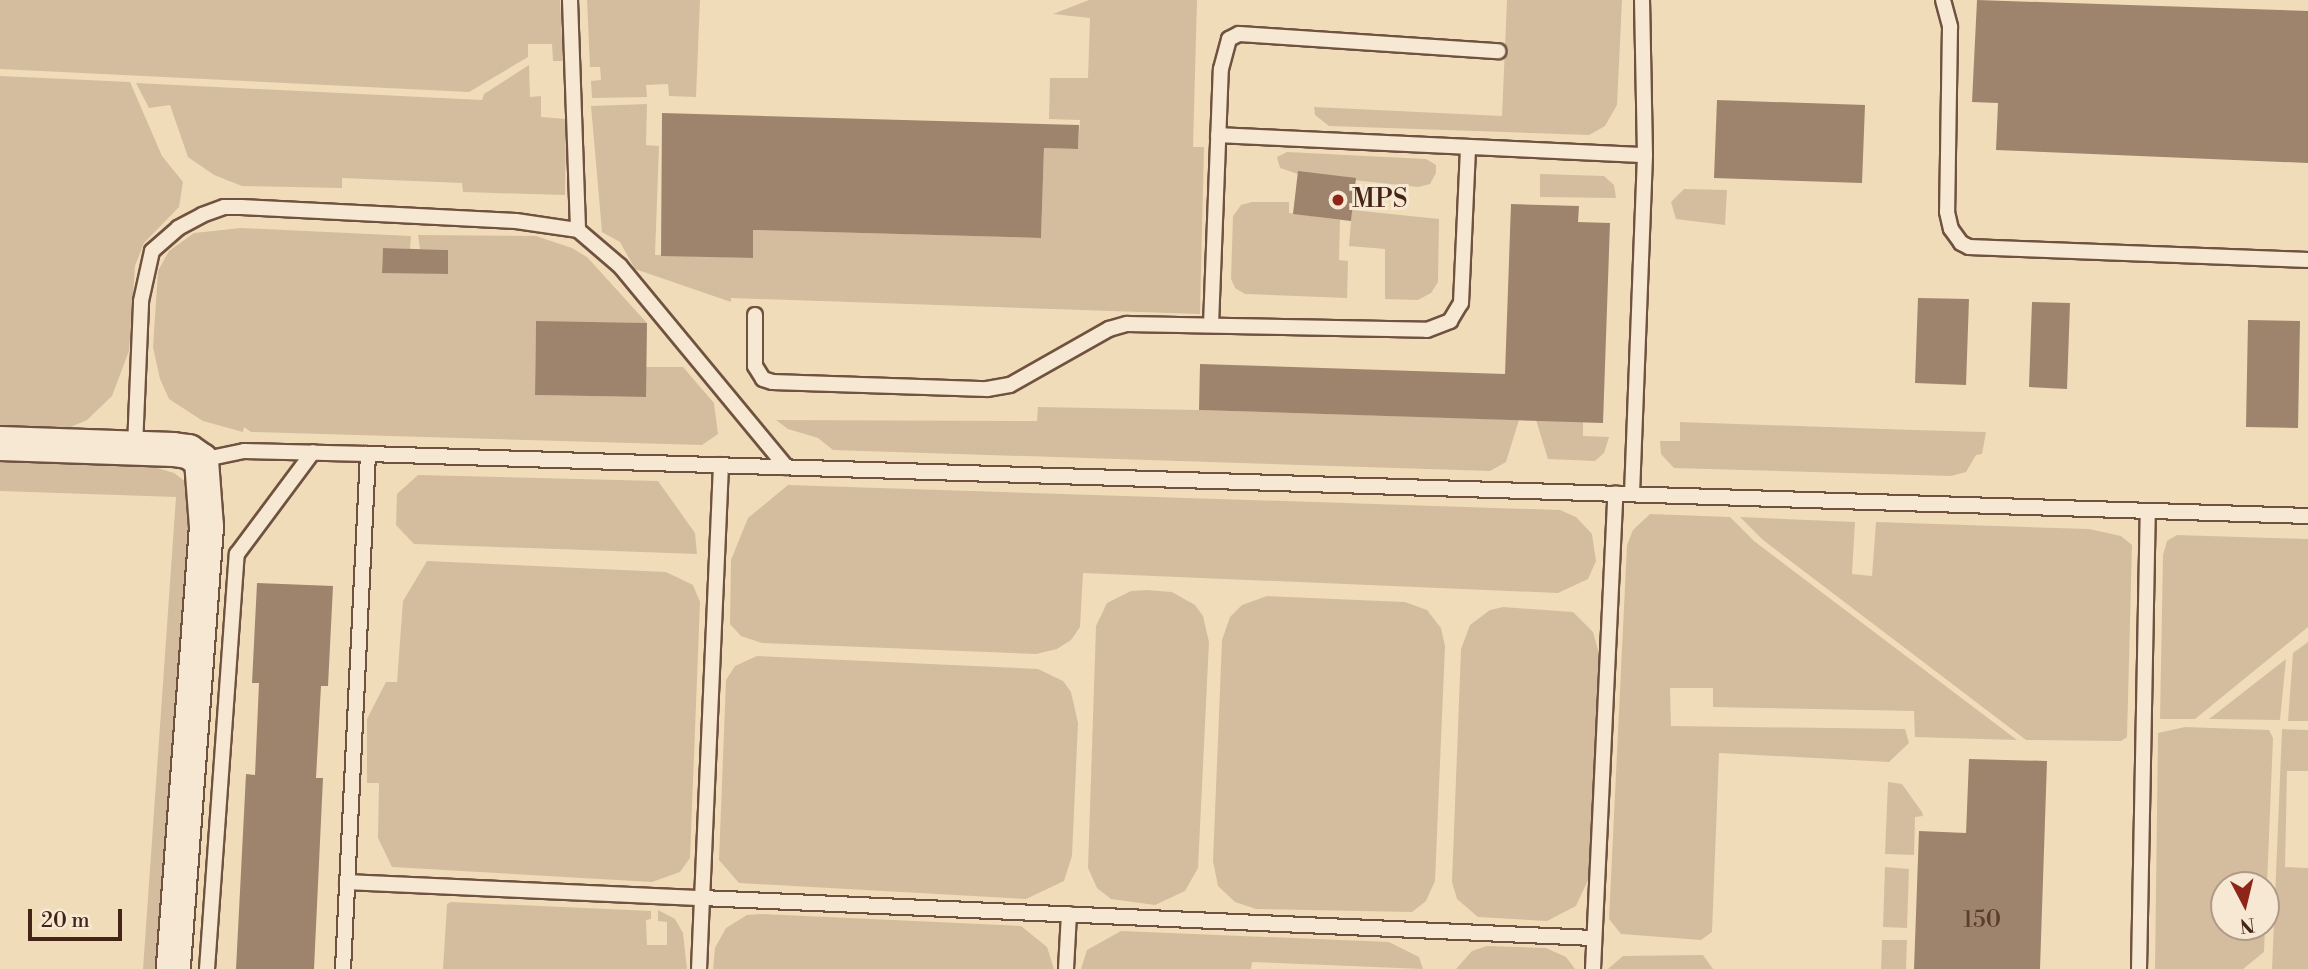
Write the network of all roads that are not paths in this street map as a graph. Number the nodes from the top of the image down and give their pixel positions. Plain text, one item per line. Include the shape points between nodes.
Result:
1 (570, 0) edge
2 (1642, 0) edge
3 (1943, 0) edge
4 (1498, 51) dead end
5 (1218, 135) junction
6 (1468, 147) junction
7 (1644, 155) junction
8 (578, 230) junction
9 (2308, 260) edge
10 (755, 315) dead end
11 (1211, 325) junction
12 (0, 443) edge
13 (135, 447) junction
14 (313, 452) junction
15 (368, 453) junction
16 (201, 460) junction
17 (721, 465) junction
18 (786, 467) junction
19 (1615, 494) junction
20 (1632, 494) junction
21 (2148, 511) junction
22 (2308, 516) edge
23 (347, 882) junction
24 (702, 898) junction
25 (1069, 914) junction
26 (1594, 938) junction
27 (173, 969) edge
28 (207, 969) edge
29 (343, 969) edge
30 (699, 969) edge
31 (1066, 969) edge
32 (1593, 969) edge
33 (2139, 969) edge

1 - 8 lane
2 - 7 lane
3 - 9 lane via 1950,27 1947,212 1961,243 1969,247
4 - 5 lane via 1239,34 1223,51
5 - 6 lane
5 - 11 lane
6 - 7 lane
6 - 11 lane via 1461,303 1450,321 1427,330
7 - 20 lane
8 - 13 lane via 516,221 233,207 202,215 152,251 144,279
8 - 18 lane via 620,267
10 - 11 lane via 755,366 763,379 772,382 987,389 1010,385 1118,326
12 - 13 street
13 - 16 street via 187,451
14 - 15 lane
14 - 16 lane via 244,451
14 - 28 lane via 237,554
15 - 17 lane
15 - 23 lane
16 - 27 street via 206,526
17 - 18 lane
17 - 24 lane
18 - 19 lane
19 - 20 lane
19 - 26 lane
20 - 21 lane
21 - 22 lane
21 - 33 lane
23 - 24 lane
23 - 29 lane
24 - 25 lane
24 - 30 lane
25 - 26 lane
25 - 31 lane
26 - 32 lane

